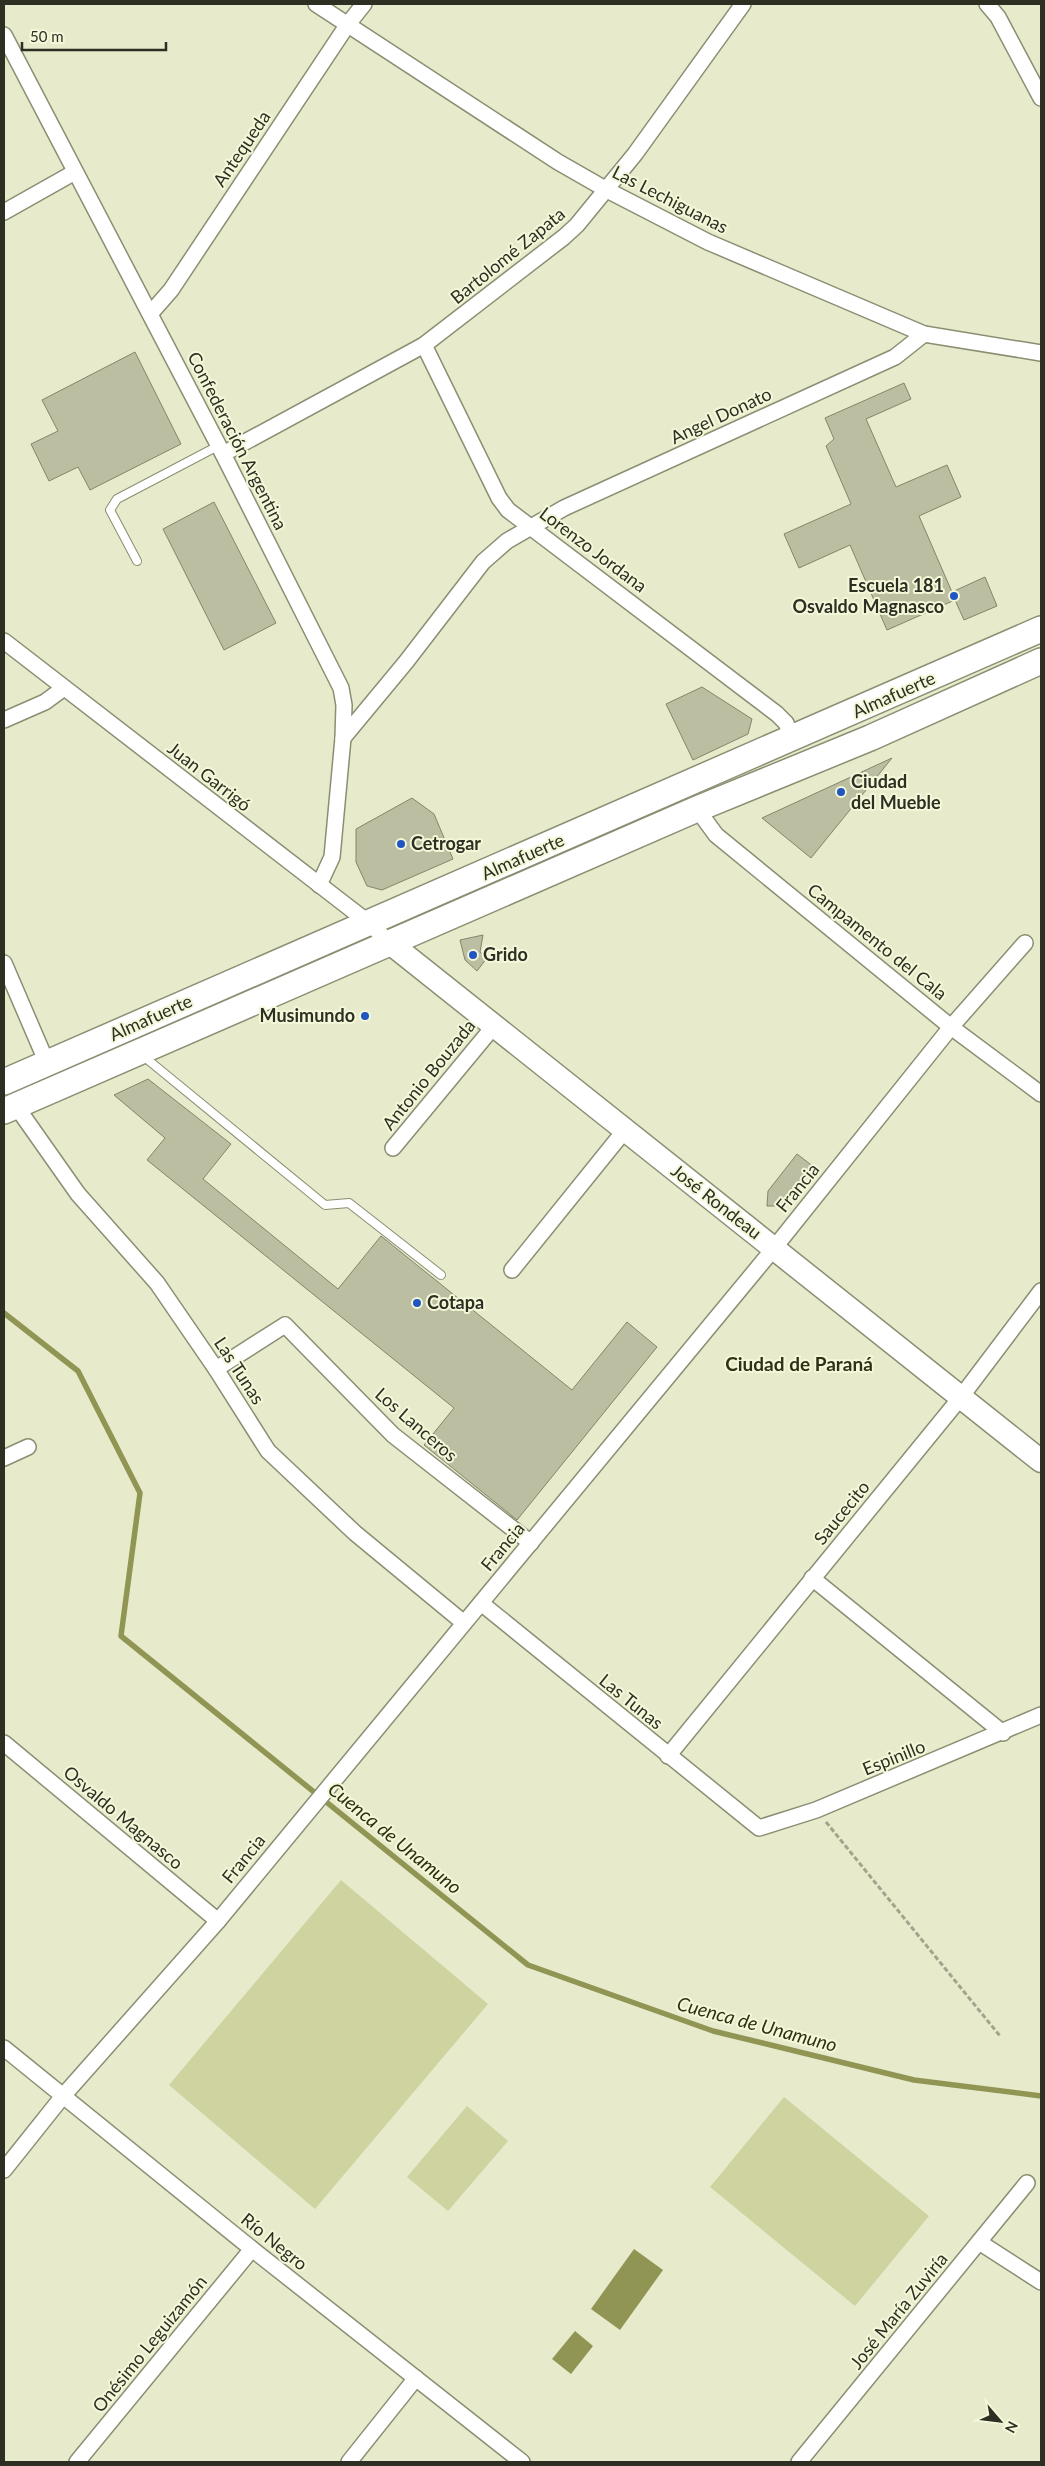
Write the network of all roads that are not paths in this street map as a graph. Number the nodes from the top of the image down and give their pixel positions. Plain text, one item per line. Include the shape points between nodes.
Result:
1 (316, 4) edge
2 (364, 4) edge
3 (743, 4) edge
4 (987, 4) edge
5 (348, 24) junction
6 (4, 35) edge
7 (1041, 98) edge
8 (74, 172) junction
9 (606, 190) junction
10 (4, 212) edge
11 (150, 314) junction
12 (924, 334) junction
13 (424, 345) junction
14 (1041, 353) edge
15 (221, 450) junction
16 (531, 527) junction
17 (137, 561) dead end
18 (1041, 630) edge
19 (4, 641) edge
20 (1041, 661) edge
21 (64, 688) junction
22 (4, 720) edge
23 (343, 738) junction
24 (793, 740) junction
25 (697, 809) junction
26 (319, 885) junction
27 (369, 923) junction
28 (390, 943) junction
29 (1025, 943) dead end
30 (4, 963) edge
31 (494, 1026) junction
32 (952, 1028) junction
33 (139, 1052) junction
34 (47, 1063) junction
35 (4, 1082) edge
36 (1041, 1094) edge
37 (10, 1109) edge
38 (625, 1130) junction
39 (393, 1148) dead end
40 (775, 1248) junction
41 (512, 1270) dead end
42 (441, 1275) dead end
43 (1041, 1291) edge
44 (216, 1369) junction
45 (961, 1398) junction
46 (28, 1447) dead end
47 (4, 1458) edge
48 (1041, 1461) edge
49 (532, 1543) junction
50 (812, 1578) junction
51 (481, 1603) junction
52 (464, 1624) junction
53 (1041, 1716) edge
54 (1003, 1733) junction
55 (4, 1743) edge
56 (668, 1756) junction
57 (759, 1828) joint
58 (218, 1921) junction
59 (4, 2048) edge
60 (63, 2096) junction
61 (4, 2170) edge
62 (1027, 2183) dead end
63 (979, 2242) junction
64 (252, 2249) junction
65 (1041, 2282) edge
66 (416, 2378) junction
67 (77, 2462) edge
68 (349, 2462) edge
69 (522, 2462) edge
70 (799, 2462) edge

1 - 5 street, Las Lechiguanas
2 - 5 street, Antequeda
3 - 9 street, Bartolomé Zapata
4 - 7 street via 998,17
5 - 9 street, Las Lechiguanas
5 - 11 street, Antequeda via 171,290
6 - 8 street, Confederación Argentina
8 - 10 street
8 - 11 street, Confederación Argentina
9 - 12 street, Las Lechiguanas via 708,242
9 - 13 street, Bartolomé Zapata via 564,238
11 - 15 street, Confederación Argentina
12 - 14 street, Las Lechiguanas
12 - 16 street, Angel Donato via 895,357 564,508
13 - 15 street, Bartolomé Zapata
13 - 16 street, Lorenzo Jordana via 499,498 508,510
15 - 17 lane via 117,499 110,510
15 - 23 street, Confederación Argentina via 341,688
16 - 23 street, Angel Donato via 507,541 483,562
16 - 24 street, Lorenzo Jordana via 777,714 786,723
18 - 24 main road, Almafuerte
19 - 21 street, Juan Garrigó
20 - 25 main road, Almafuerte via 870,738
21 - 22 street via 45,702
21 - 26 street, Juan Garrigó
23 - 26 street, Confederación Argentina via 332,857
24 - 27 main road, Almafuerte
25 - 28 main road, Almafuerte
25 - 32 street, Campamento del Cala via 716,835
26 - 27 street, Juan Garrigó
27 - 28 street, Juan Garrigó
27 - 34 main road, Almafuerte
28 - 31 street, José Rondeau
28 - 33 main road, Almafuerte
29 - 32 street, Francia
30 - 34 street
31 - 38 street, José Rondeau
31 - 39 street, Antonio Bouzada
32 - 36 street, Campamento del Cala
32 - 40 street, Francia
33 - 37 main road, Almafuerte
33 - 42 lane via 326,1204 348,1203
34 - 35 main road, Almafuerte
37 - 44 street, Las Tunas via 78,1194 157,1283
38 - 40 street, José Rondeau
38 - 41 street
40 - 45 street, José Rondeau
40 - 49 street, Francia
43 - 45 street, Saucecito
44 - 49 street, Los Lanceros via 284,1325 393,1435
44 - 52 street, Las Tunas via 268,1451 355,1533
45 - 48 street, José Rondeau
45 - 50 street, Saucecito
46 - 47 street
49 - 51 street, Francia
50 - 54 street
50 - 56 street, Saucecito
51 - 52 street, Francia
51 - 56 street, Las Tunas
52 - 58 street, Francia
53 - 54 street, Espinillo
54 - 57 street, Espinillo via 816,1810
55 - 58 street, Osvaldo Magnasco
56 - 57 street, Las Tunas
58 - 60 street, Francia
59 - 60 street, Río Negro
60 - 61 street, Francia
60 - 64 street, Río Negro
62 - 63 street, José María Zuviría
63 - 65 street
63 - 70 street, José María Zuviría
64 - 66 street, Río Negro
64 - 67 street, Onésimo Leguizamón
66 - 68 street
66 - 69 street, Río Negro

